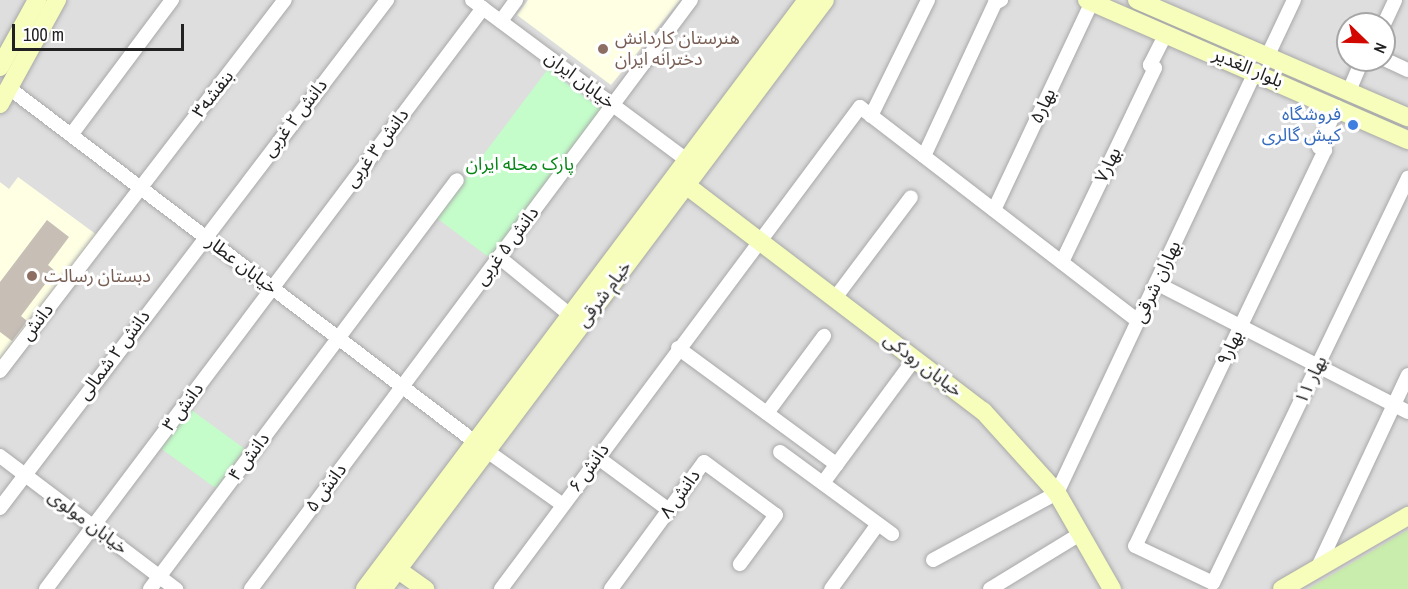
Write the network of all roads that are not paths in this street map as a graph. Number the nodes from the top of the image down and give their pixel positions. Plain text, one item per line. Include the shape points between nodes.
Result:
1 (37, 0) edge
2 (57, 0) edge
3 (172, 0) edge
4 (285, 0) edge
5 (387, 0) edge
6 (516, 0) edge
7 (691, 0) edge
8 (807, 0) edge
9 (825, 0) edge
10 (928, 0) edge
11 (1137, 0) edge
12 (1294, 0) edge
13 (1089, 1) edge
14 (998, 2) edge
15 (478, 4) edge
16 (501, 21) junction
17 (1166, 33) junction
18 (1269, 55) junction
19 (0, 67) edge
20 (1256, 71) junction
21 (1356, 72) edge
22 (9, 88) junction
23 (1348, 90) junction
24 (0, 104) edge
25 (613, 104) junction
26 (1337, 107) junction
27 (871, 116) junction
28 (1406, 128) edge
29 (71, 135) junction
30 (924, 156) junction
31 (687, 160) junction
32 (1408, 177) edge
33 (457, 180) dead end
34 (680, 181) junction
35 (141, 188) junction
36 (911, 197) dead end
37 (994, 210) junction
38 (204, 236) junction
39 (757, 239) junction
40 (499, 257) junction
41 (1062, 262) junction
42 (1156, 283) junction
43 (272, 288) junction
44 (835, 298) junction
45 (576, 320) junction
46 (1138, 321) junction
47 (1240, 327) junction
48 (824, 336) dead end
49 (338, 338) junction
50 (678, 348) junction
51 (915, 358) junction
52 (1317, 366) junction
53 (0, 371) edge
54 (1408, 375) edge
55 (402, 387) junction
56 (1394, 405) junction
57 (1408, 412) edge
58 (767, 413) junction
59 (481, 447) junction
60 (780, 452) dead end
61 (0, 456) edge
62 (597, 457) junction
63 (837, 465) junction
64 (25, 474) junction
65 (823, 483) junction
66 (1057, 494) junction
67 (562, 505) junction
68 (0, 508) edge
69 (669, 510) junction
70 (1408, 516) edge
71 (878, 524) junction
72 (93, 526) junction
73 (892, 534) dead end
74 (1080, 534) junction
75 (933, 560) dead end
76 (740, 564) dead end
77 (392, 566) junction
78 (1318, 567) junction
79 (159, 576) junction
80 (1213, 583) joint
81 (46, 589) edge
82 (150, 589) edge
83 (176, 589) edge
84 (251, 589) edge
85 (365, 589) edge
86 (383, 589) edge
87 (425, 589) edge
88 (501, 589) edge
89 (610, 589) edge
90 (831, 589) edge
91 (990, 589) edge
92 (1112, 589) edge
93 (1282, 589) edge

1 - 19 street
2 - 22 street
3 - 29 street
4 - 35 street, بنفشه۳
5 - 38 street, دانش ۲ غربی
6 - 16 street
7 - 25 street, دانش ۵ غربی
8 - 31 street, خیام شرقی
9 - 34 street, خیام شرقی
10 - 27 street
11 - 18 street, بلوار الغدیر
12 - 18 street
13 - 17 street, بلوار الغدیر
13 - 37 street, بهار۵
14 - 30 street
15 - 16 street, خیابان ایران
15 - 43 street, دانش ۳ غربی
16 - 25 street, خیابان ایران
17 - 20 street, بلوار الغدیر
17 - 41 street, بهار۷ via 1150,65 1155,68
18 - 20 street
18 - 23 street, بلوار الغدیر
20 - 26 street, بلوار الغدیر
20 - 42 street, بهاران شرقی
21 - 23 street
22 - 24 street
22 - 29 street, خیابان عطار
23 - 28 street, بلوار الغدیر
25 - 31 street, خیابان ایران
25 - 40 street, دانش ۵ غربی
26 - 28 street, بلوار الغدیر
26 - 47 street, بهار۹ via 1319,147 1325,150
27 - 30 street
27 - 39 street, دانش ۶ via 860,107
29 - 35 street, خیابان عطار
30 - 37 street
31 - 34 street, خیام شرقی
32 - 52 street, بهار ۱۱
33 - 49 street, دانش ۴
34 - 39 street, خیابان رودکی
34 - 45 street, خیام شرقی
35 - 38 street, خیابان عطار
35 - 53 street, دانش
36 - 44 street
37 - 41 street
38 - 43 street, خیابان عطار
38 - 64 street, دانش ۲ شمالی
39 - 44 street, خیابان رودکی
39 - 50 street, دانش ۶
40 - 45 street
40 - 55 street, دانش ۵ غربی
41 - 46 street
42 - 46 street, بهاران شرقی
42 - 47 street
43 - 49 street, خیابان عطار
43 - 72 street, دانش ۳
44 - 51 street, خیابان رودکی
45 - 59 street, خیام شرقی
46 - 66 street, بهاران شرقی
47 - 52 street
47 - 80 street, بهار۹ via 1135,546
48 - 58 street
49 - 55 street, خیابان عطار
49 - 79 street, دانش ۴
50 - 58 street
50 - 62 street, دانش ۶
51 - 63 street
51 - 66 street, خیابان رودکی via 983,411
52 - 56 street
52 - 80 street, بهار ۱۱
54 - 56 street
55 - 59 street, خیابان عطار
55 - 84 street, دانش ۵
56 - 57 street
56 - 78 street
58 - 63 street
59 - 67 street, خیابان عطار
59 - 77 street, خیام شرقی
60 - 65 street
61 - 64 street, خیابان مولوی
62 - 67 street, دانش ۶
62 - 69 street
63 - 65 street
64 - 68 street, دانش ۲ شمالی
64 - 72 street, خیابان مولوی
65 - 71 street
66 - 74 street, خیابان رودکی
66 - 75 street
67 - 88 street, دانش ۶
69 - 76 street, دانش ۸ via 704,462 776,515
69 - 89 street, دانش ۸
70 - 78 street
71 - 73 street
71 - 90 street
72 - 79 street, خیابان مولوی
72 - 81 street, دانش ۳
74 - 91 street
74 - 92 street, خیابان رودکی
77 - 85 street, خیام شرقی
77 - 86 street, خیام شرقی
77 - 87 street
78 - 93 street
79 - 82 street, دانش ۴
79 - 83 street, خیابان مولوی

